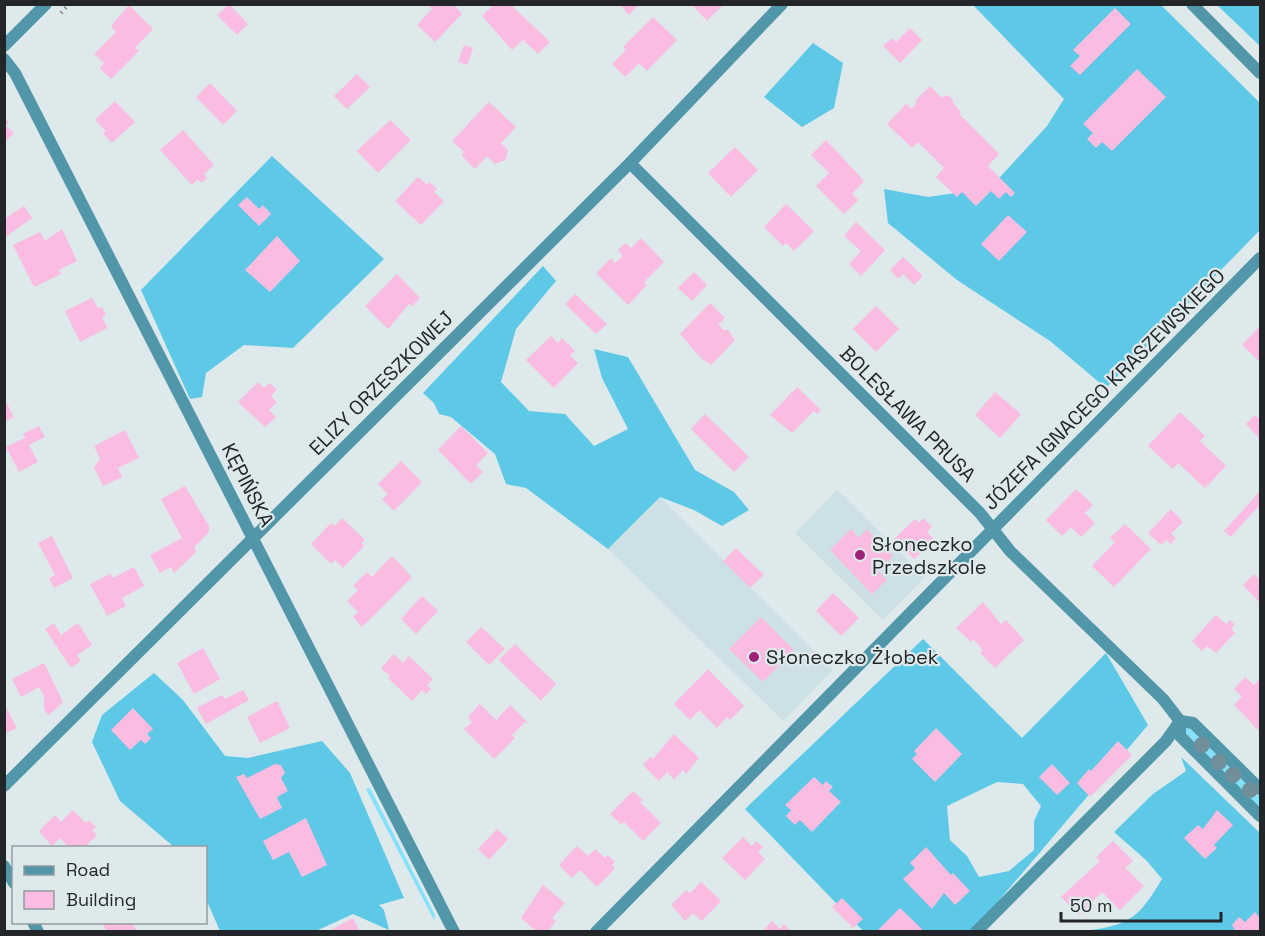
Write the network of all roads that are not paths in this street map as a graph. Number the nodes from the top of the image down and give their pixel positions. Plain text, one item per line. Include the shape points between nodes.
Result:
1 (46, 4) edge
2 (782, 4) edge
3 (1192, 4) edge
4 (4, 46) edge
5 (4, 59) edge
6 (1260, 73) edge
7 (630, 163) junction
8 (1260, 258) edge
9 (993, 529) junction
10 (253, 537) junction
11 (1180, 722) junction
12 (4, 786) edge
13 (1260, 789) edge
14 (1260, 816) edge
15 (4, 866) edge
16 (12, 880) edge
17 (454, 932) edge
18 (596, 932) edge
19 (976, 932) edge

1 - 4 street
2 - 7 street, ELIZY ORZESZKOWEJ
3 - 6 street
5 - 10 street, KĘPIŃSKA via 15,73
7 - 9 street, BOLESŁAWA PRUSA
7 - 10 street, ELIZY ORZESZKOWEJ
8 - 9 street, JÓZEFA IGNACEGO KRASZEWSKIEGO
9 - 11 street, BOLESŁAWA PRUSA via 1002,544 1163,699
9 - 18 street, JÓZEFA IGNACEGO KRASZEWSKIEGO
10 - 12 street, ELIZY ORZESZKOWEJ
10 - 17 street, KĘPIŃSKA
11 - 13 street, BOLESŁAWA PRUSA via 1193,723
11 - 14 street, BOLESŁAWA PRUSA via 1180,736
11 - 19 street via 1166,741
15 - 16 street

